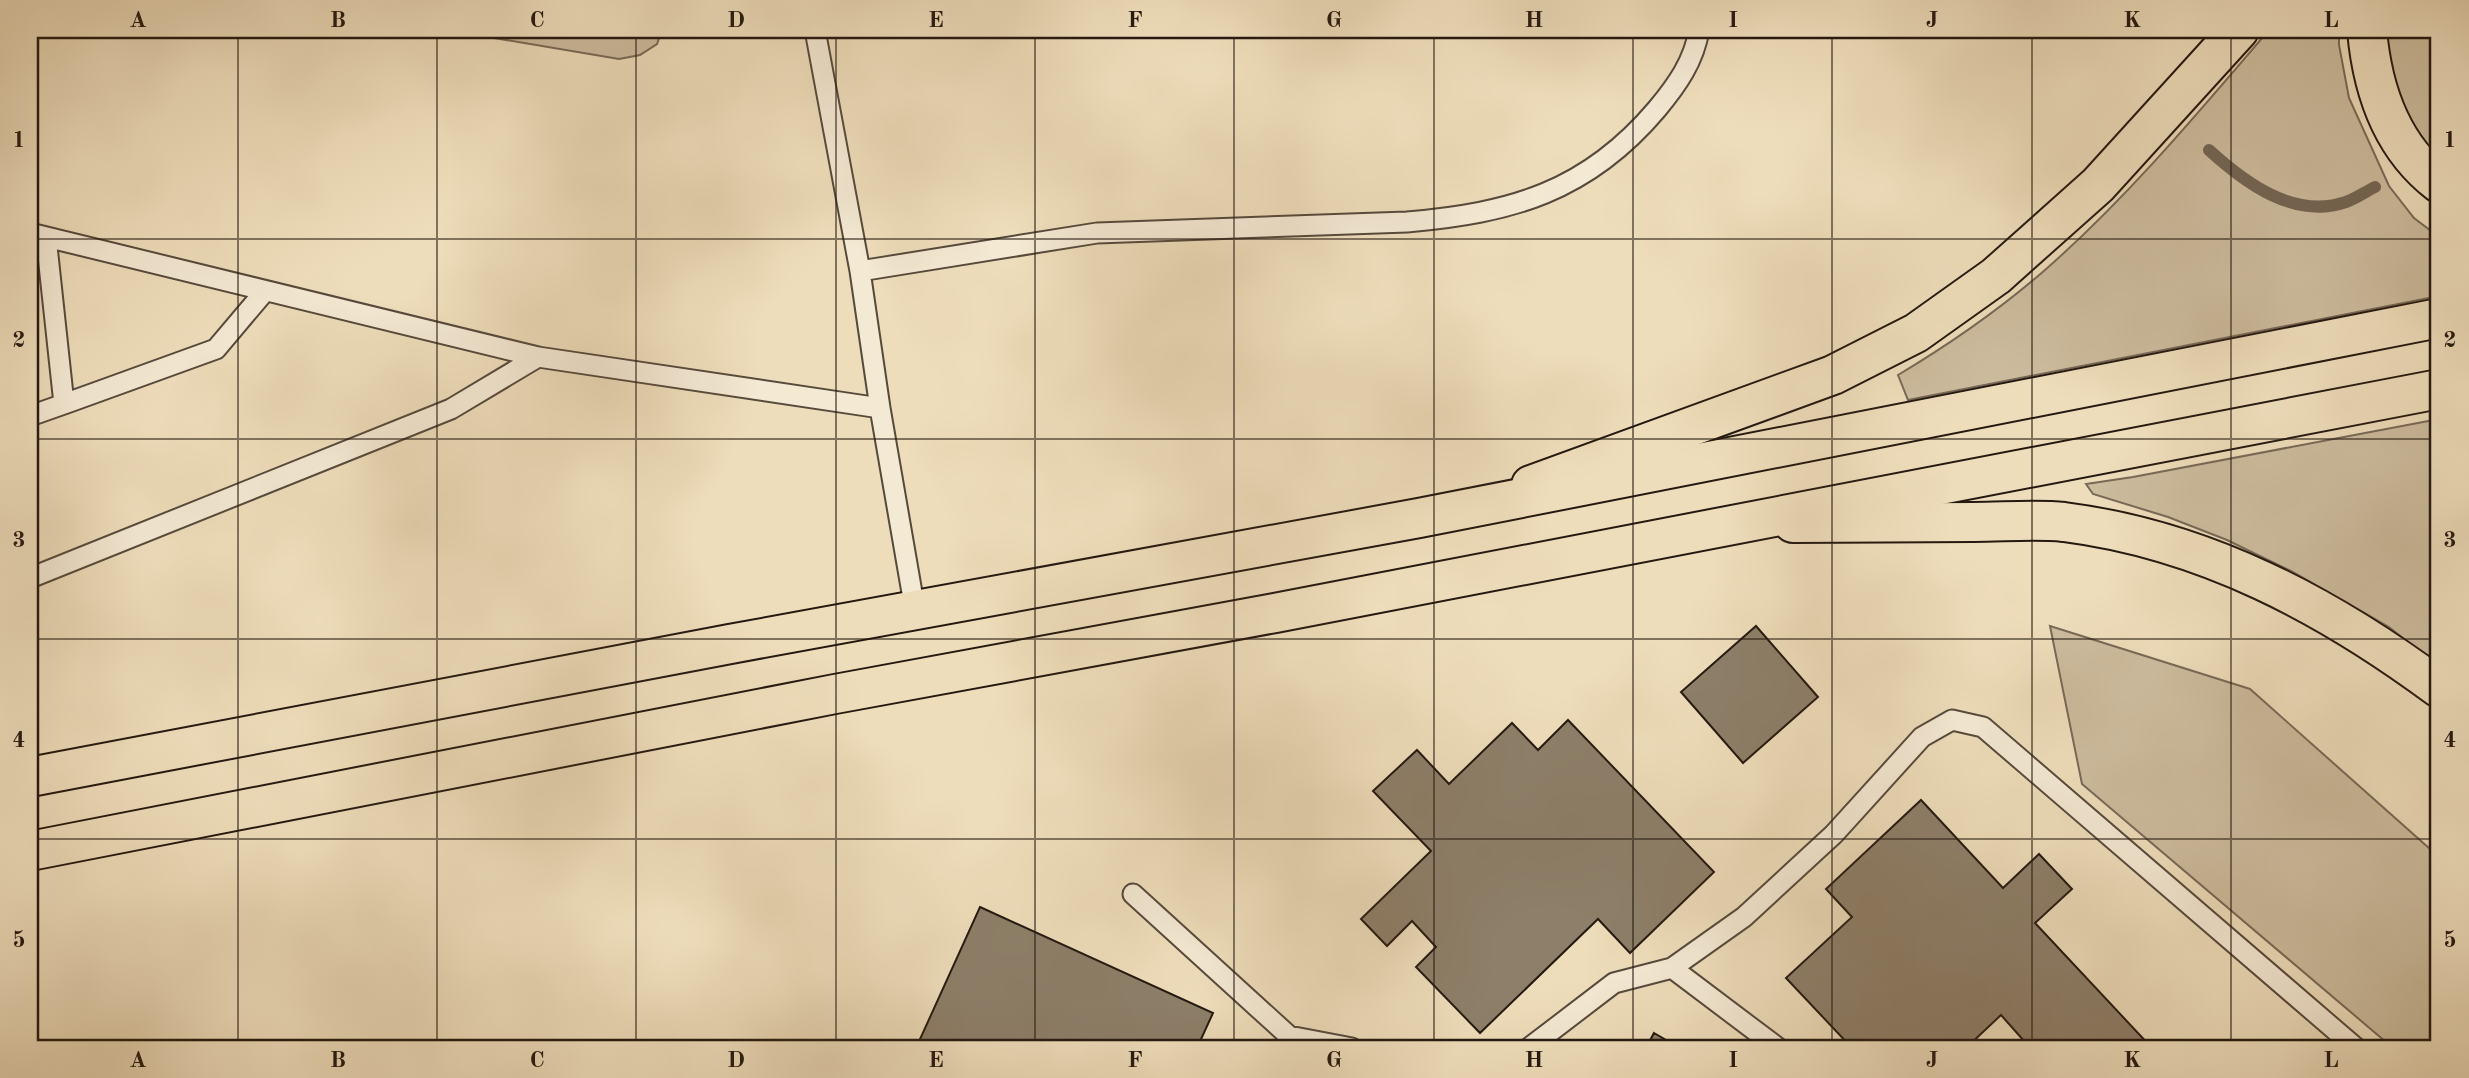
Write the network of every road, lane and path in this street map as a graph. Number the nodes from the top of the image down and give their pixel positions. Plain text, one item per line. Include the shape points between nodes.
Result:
1 (815, 30) edge
2 (1699, 30) edge
3 (2239, 30) edge
4 (2367, 30) edge
5 (2439, 183) edge
6 (38, 235) edge
7 (860, 271) junction
8 (265, 291) junction
9 (2439, 318) edge
10 (538, 357) junction
11 (2439, 389) edge
12 (64, 404) junction
13 (880, 408) junction
14 (30, 416) edge
15 (1462, 510) junction
16 (1749, 523) junction
17 (30, 578) edge
18 (915, 610) junction
19 (2439, 688) edge
20 (30, 777) edge
21 (30, 851) edge
22 (1133, 894) dead end
23 (1672, 968) junction
24 (1352, 1048) edge
25 (1530, 1048) edge
26 (1779, 1048) edge
27 (2356, 1048) edge

1 - 7 lane
2 - 7 lane via 1687,68 1647,121 1593,167 1563,187 1531,200 1454,218 1407,222 1097,233
3 - 15 main road via 2098,185 1996,276 1916,333 1833,374
4 - 5 main road via 2377,89 2390,122 2407,152
6 - 8 lane
6 - 12 lane
7 - 13 lane
8 - 10 lane
8 - 12 lane via 216,349
9 - 15 main road
10 - 13 lane
10 - 17 lane via 451,409
11 - 16 main road
12 - 14 lane
13 - 18 lane
15 - 18 main road
16 - 19 main road via 2061,522 2106,529 2209,558 2276,585 2392,653
16 - 21 main road via 822,696
18 - 20 main road
22 - 24 lane via 1289,1036
23 - 25 lane via 1614,984
23 - 26 lane
23 - 27 lane via 1744,917 1834,834 1922,737 1952,720 1983,727

